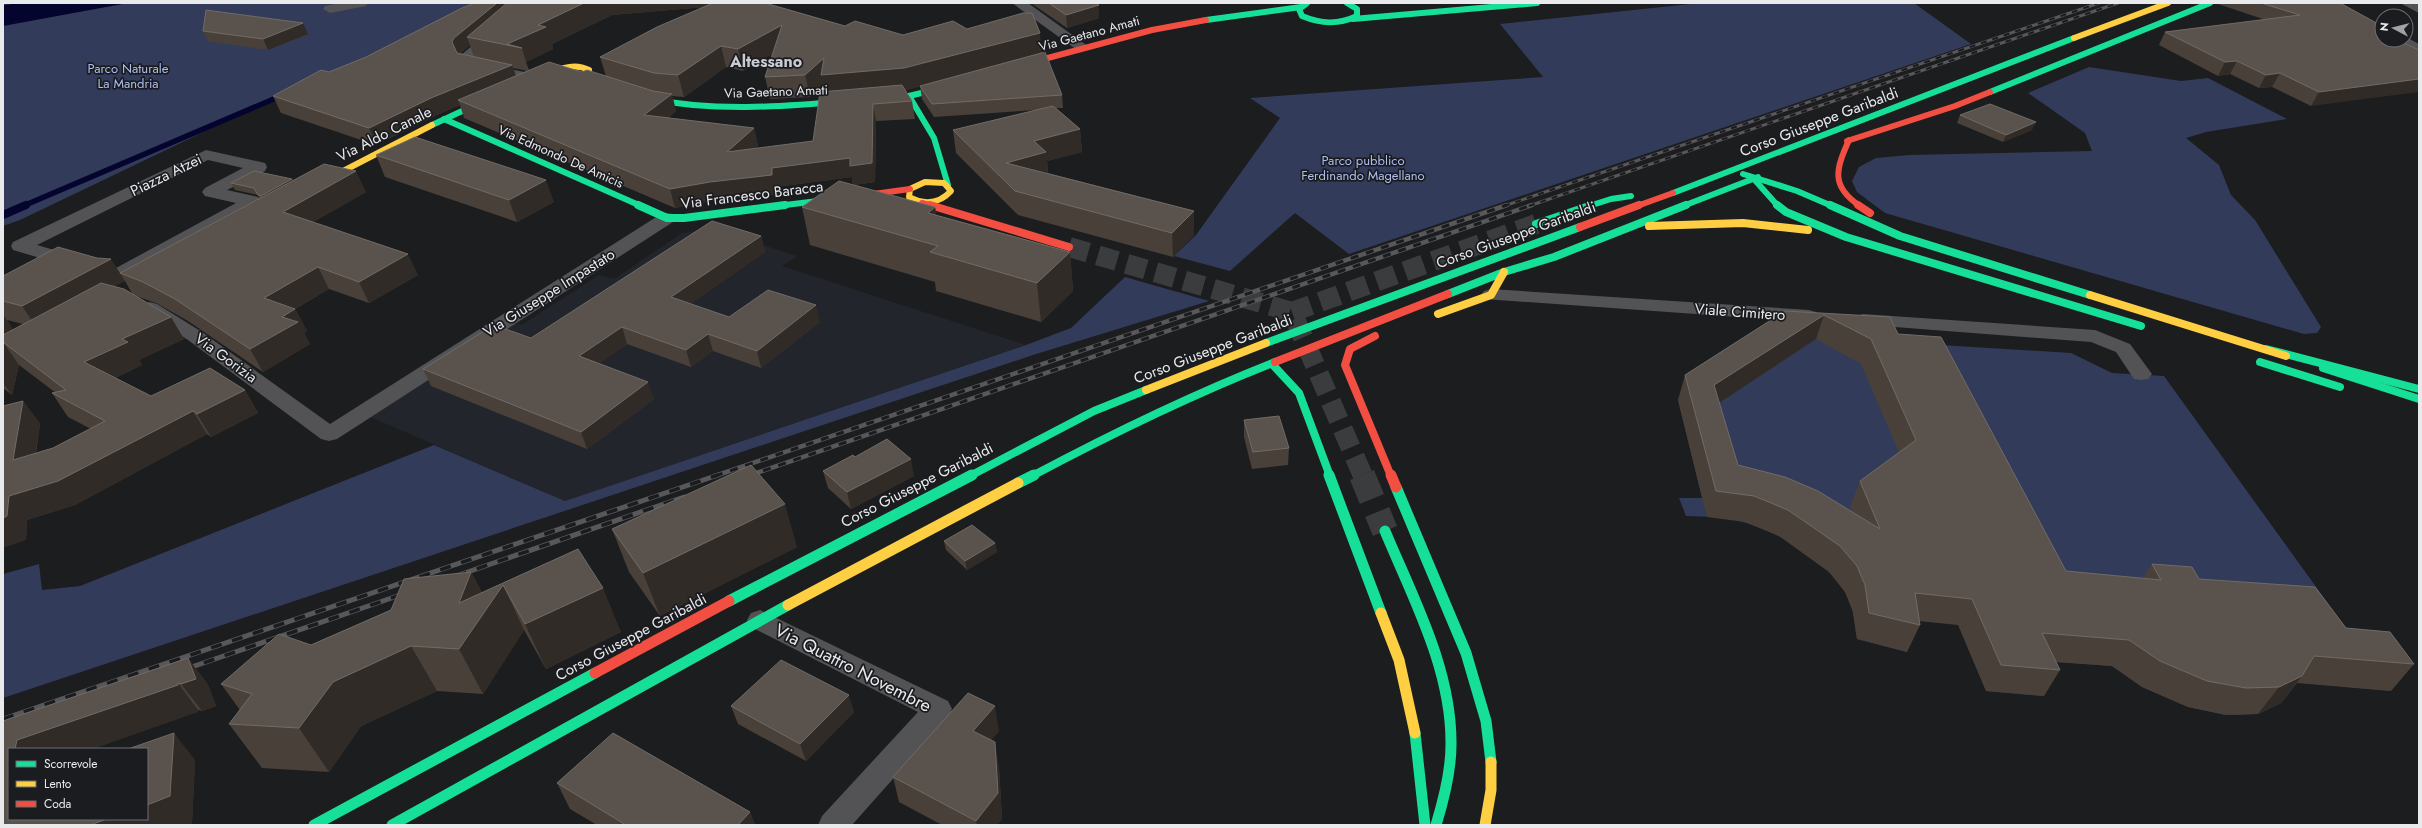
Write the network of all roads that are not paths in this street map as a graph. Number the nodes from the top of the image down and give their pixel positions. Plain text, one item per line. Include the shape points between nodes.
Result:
1 (361, 3) edge
2 (531, 3) edge
3 (1019, 3) edge
4 (1537, 3) edge
5 (2168, 3) edge
6 (2210, 3) edge
7 (2407, 3) edge
8 (1350, 4) edge
9 (1304, 5) edge
10 (330, 9) dead end
11 (2419, 9) edge
12 (1424, 13) junction
13 (1228, 17) junction
14 (1353, 19) junction
15 (1280, 20) dead end
16 (1294, 21) dead end
17 (1313, 21) junction
18 (1082, 48) junction
19 (1009, 69) edge
20 (589, 71) edge
21 (532, 84) joint
22 (956, 84) edge
23 (635, 95) edge
24 (909, 96) junction
25 (494, 97) edge
26 (444, 119) junction
27 (1849, 140) junction
28 (1834, 146) dead end
29 (943, 160) junction
30 (1735, 170) junction
31 (1768, 172) dead end
32 (1754, 178) junction
33 (925, 182) junction
34 (948, 185) junction
35 (1686, 187) junction
36 (311, 188) edge
37 (909, 193) junction
38 (946, 198) junction
39 (922, 203) junction
40 (966, 214) junction
41 (667, 218) junction
42 (1536, 224) tunnel mouth
43 (1630, 227) junction
44 (1846, 237) junction
45 (20, 246) joint
46 (1069, 247) tunnel mouth
47 (1954, 253) junction
48 (1504, 272) junction
49 (1491, 295) junction
50 (133, 302) edge
51 (1426, 318) dead end
52 (2148, 328) dead end
53 (1384, 333) dead end
54 (2266, 349) junction
55 (2253, 360) dead end
56 (1273, 365) junction
57 (2141, 374) dead end
58 (2419, 389) edge
59 (2351, 390) dead end
60 (2419, 398) edge
61 (329, 434) joint
62 (1385, 531) tunnel mouth
63 (760, 620) junction
64 (314, 825) edge
65 (392, 825) edge
66 (833, 825) edge
67 (1425, 825) edge
68 (1436, 825) edge
69 (1485, 825) edge

1 - 10 street
2 - 21 street via 466,58 468,65
3 - 18 street
4 - 12 main road
5 - 30 main road, Corso Giuseppe Garibaldi
6 - 27 main road, Corso Giuseppe Garibaldi via 1955,106
7 - 11 street
8 - 12 main road via 1393,12
8 - 14 main road via 1359,12
9 - 13 main road, Via Gaetano Amati
9 - 17 main road via 1300,13
12 - 14 main road
13 - 15 main road, Via Gaetano Amati
13 - 18 main road, Via Gaetano Amati via 1152,30
14 - 17 main road via 1339,23
16 - 17 main road
18 - 19 main road, Via Gaetano Amati
20 - 21 main road via 587,67 573,66 559,77
22 - 24 main road, Via Gaetano Amati
23 - 24 main road, Via Gaetano Amati via 658,102 784,107
24 - 29 main road via 924,114
25 - 26 main road, Via Aldo Canale
26 - 36 main road, Via Aldo Canale
26 - 41 main road, Via Edmondo De Amicis
27 - 28 main road, Corso Giuseppe Garibaldi
27 - 47 main road via 1837,164 1835,175 1842,193 1854,204 1878,218
29 - 33 main road
29 - 34 main road
30 - 32 main road
30 - 35 main road, Corso Giuseppe Garibaldi
31 - 32 main road, Corso Giuseppe Garibaldi
32 - 43 main road, Corso Giuseppe Garibaldi
32 - 44 main road via 1774,204 1786,212
32 - 47 main road via 1797,191 1874,226
33 - 34 main road
33 - 37 main road, Via Francesco Baracca
34 - 38 main road via 951,191
35 - 42 main road via 1611,199
35 - 64 main road, Corso Giuseppe Garibaldi via 1252,348 1094,411 805,560
37 - 39 main road
37 - 41 main road, Via Francesco Baracca
38 - 39 main road
38 - 40 main road
39 - 40 main road
40 - 46 main road
41 - 61 street, Via Giuseppe Impastato
43 - 44 main road via 1743,222
43 - 48 main road, Corso Giuseppe Garibaldi
44 - 52 main road
45 - 45 street, Piazza Atzei via 118,275 252,201 211,192 259,167 206,155
47 - 54 main road
48 - 49 main road
48 - 56 main road, Corso Giuseppe Garibaldi
49 - 51 main road
49 - 57 street, Viale Cimitero via 2095,336 2123,348
50 - 61 street, Via Gorizia via 146,306 195,336
53 - 69 main road via 1353,346 1345,358 1345,365 1477,679 1492,749 1489,811
54 - 58 main road
54 - 60 main road
55 - 59 main road
56 - 63 main road, Corso Giuseppe Garibaldi via 1197,393 1106,435
56 - 67 main road via 1299,393 1399,660 1418,749
62 - 68 main road via 1440,672 1451,732 1445,797
63 - 65 main road, Corso Giuseppe Garibaldi
63 - 66 street, Via Quattro Novembre via 938,709

